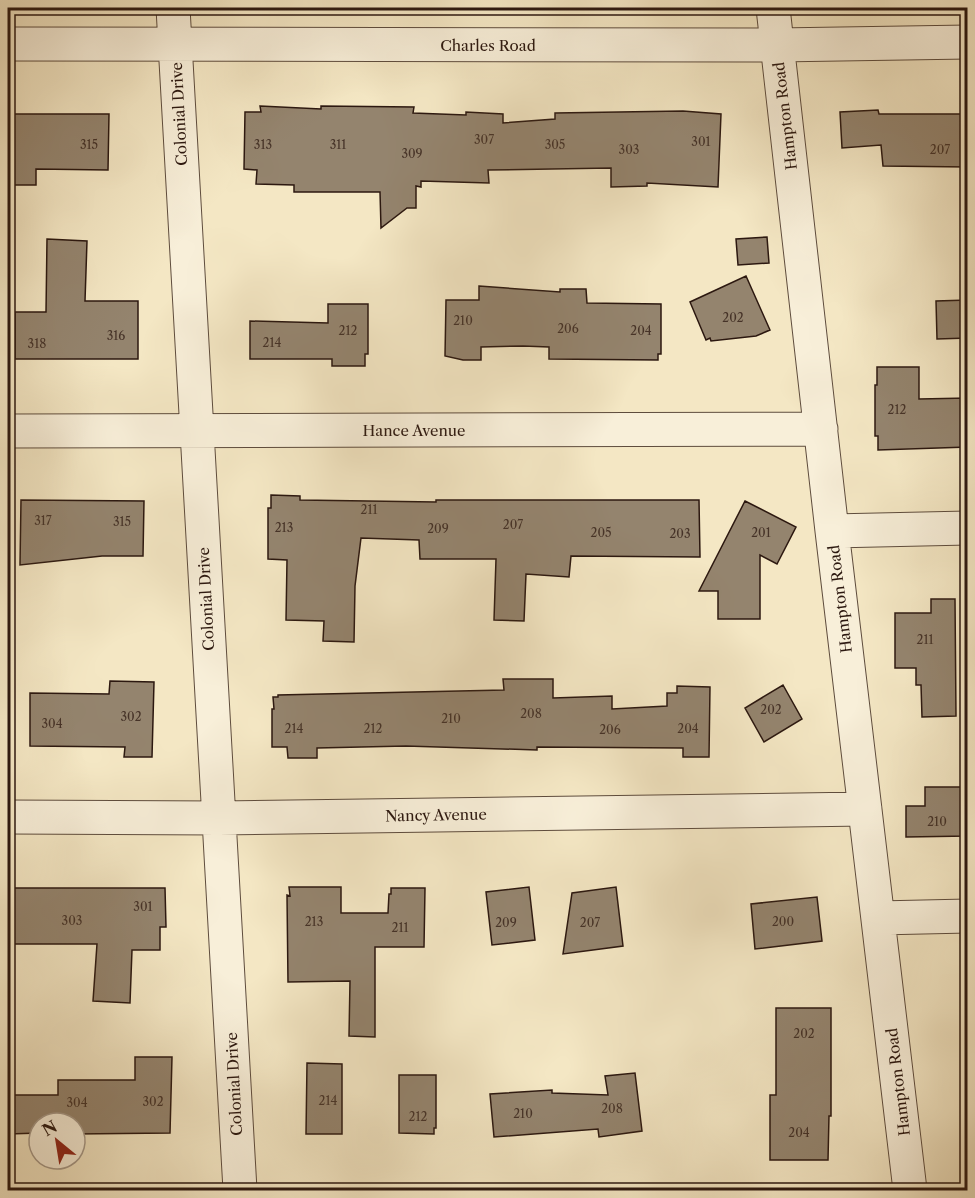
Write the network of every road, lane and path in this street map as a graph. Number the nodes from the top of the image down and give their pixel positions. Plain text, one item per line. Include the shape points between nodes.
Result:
1 (173, 8) edge
2 (773, 8) edge
3 (968, 42) edge
4 (8, 44) edge
5 (175, 44) junction
6 (777, 45) junction
7 (821, 429) junction
8 (196, 430) junction
9 (8, 431) edge
10 (968, 528) edge
11 (832, 531) junction
12 (865, 809) junction
13 (8, 817) edge
14 (219, 818) junction
15 (968, 916) edge
16 (878, 918) junction
17 (240, 1191) edge
18 (910, 1191) edge

1 - 5 street, Colonial Drive
2 - 6 street, Hampton Road
3 - 6 street, Charles Road
4 - 5 street, Charles Road
5 - 6 street, Charles Road
5 - 8 street, Colonial Drive
6 - 7 street, Hampton Road
7 - 8 street, Hance Avenue
7 - 11 street, Hampton Road
8 - 9 street, Hance Avenue
8 - 14 street, Colonial Drive
10 - 11 street
11 - 12 street, Hampton Road
12 - 14 street, Nancy Avenue
12 - 16 street, Hampton Road
13 - 14 street, Nancy Avenue
14 - 17 street, Colonial Drive
15 - 16 street
16 - 18 street, Hampton Road

